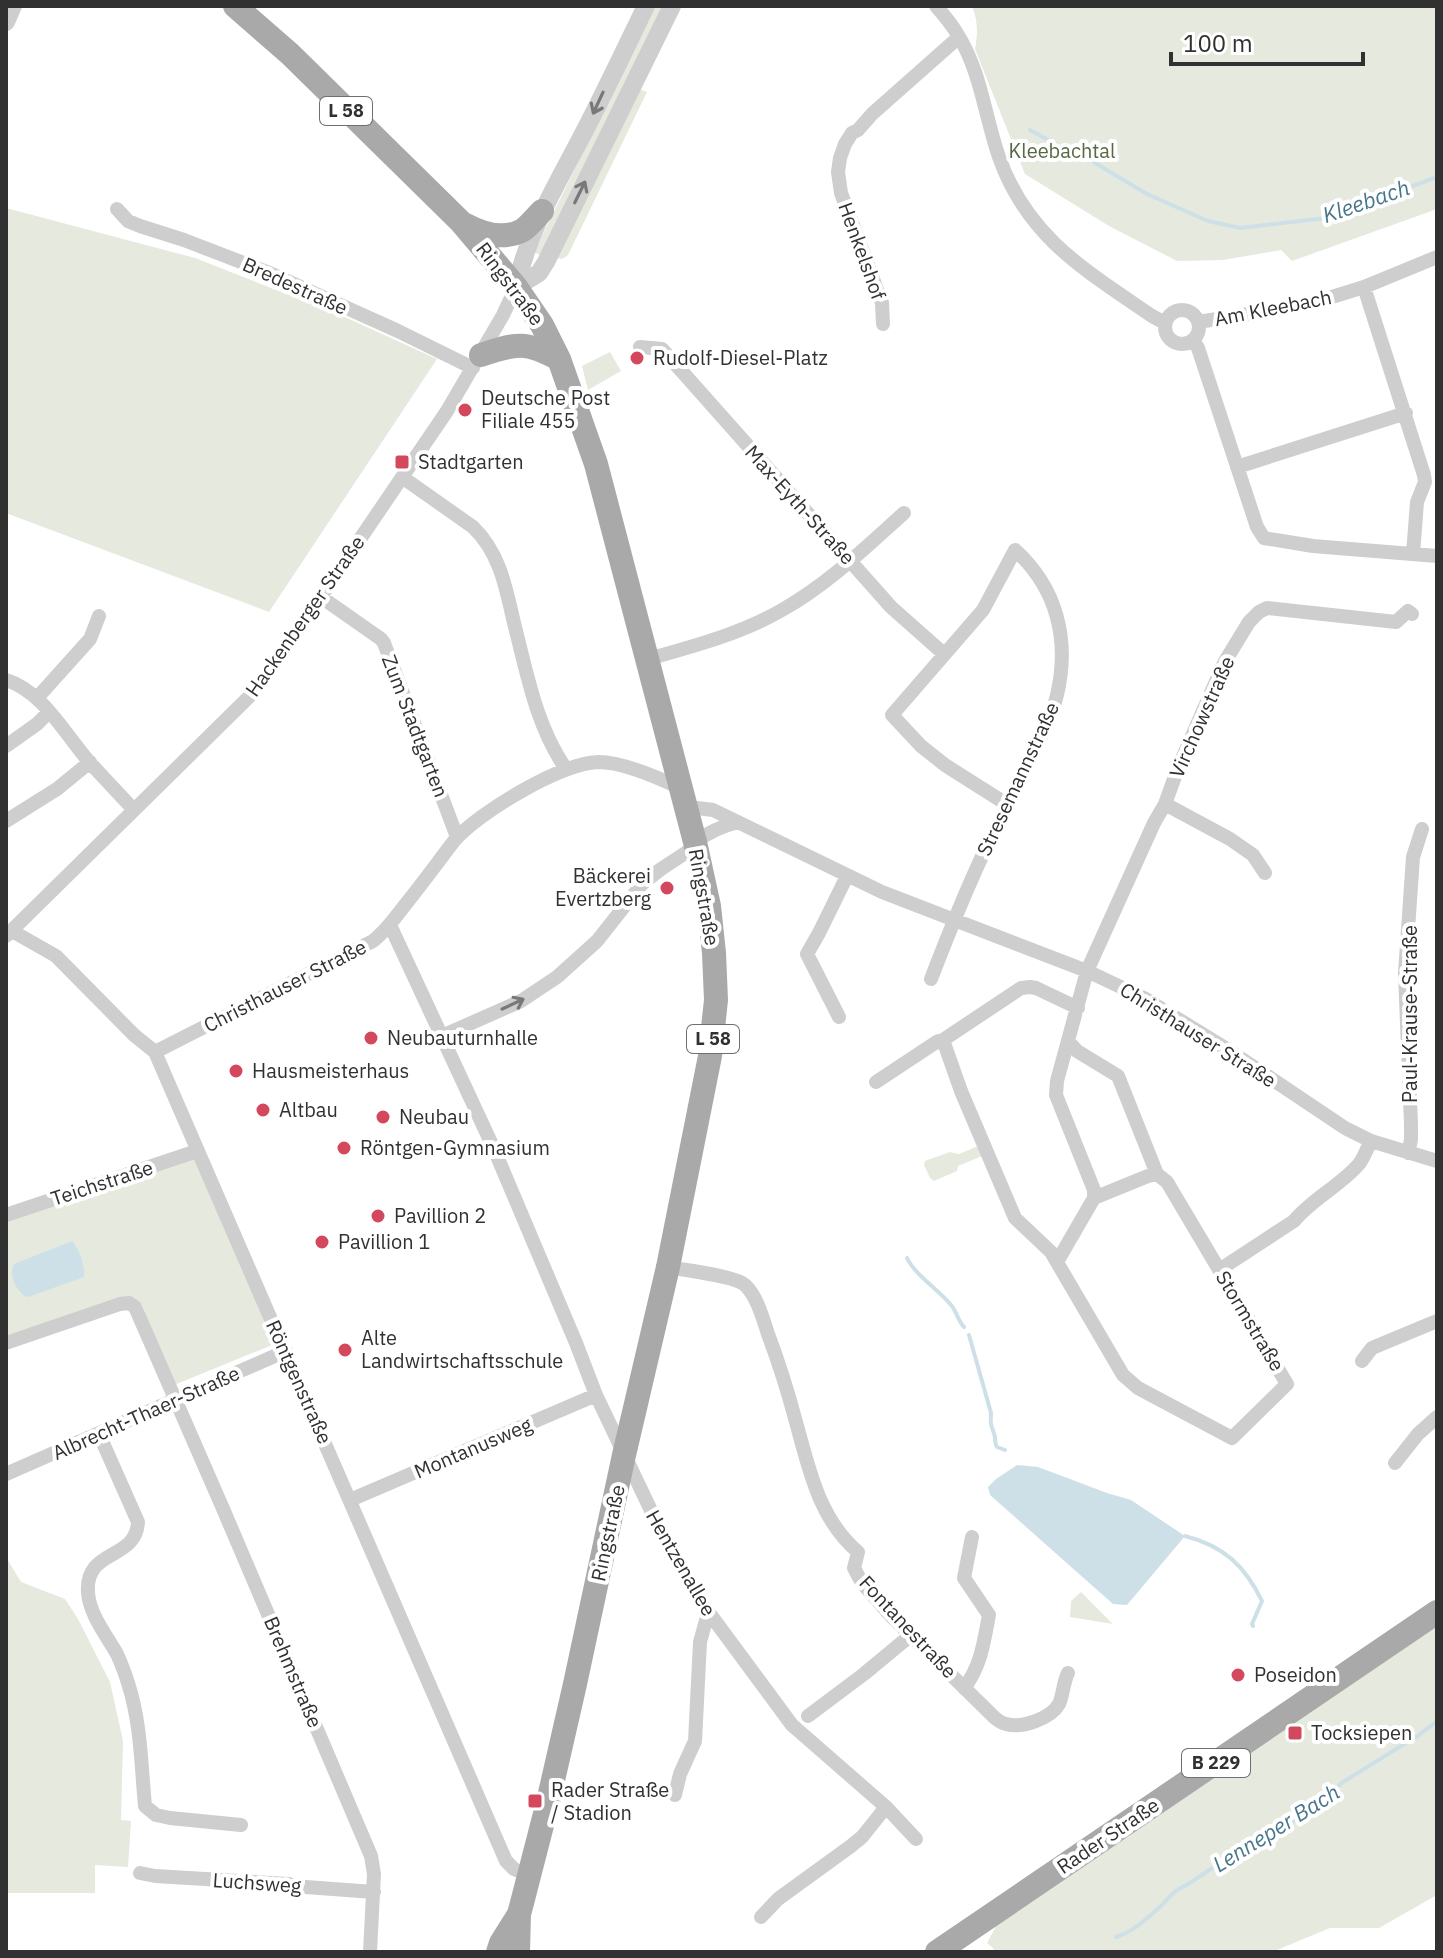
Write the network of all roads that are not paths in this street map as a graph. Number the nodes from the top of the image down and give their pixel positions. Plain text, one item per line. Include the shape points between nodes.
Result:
1 (13, 6) edge
2 (235, 6) edge
3 (646, 6) edge
4 (672, 6) edge
5 (936, 6) edge
6 (6, 22) edge
7 (959, 37) junction
8 (117, 209) dead end
9 (542, 211) junction
10 (461, 222) junction
11 (1437, 257) edge
12 (516, 287) junction
13 (1364, 287) junction
14 (1198, 322) junction
15 (1165, 323) junction
16 (883, 324) dead end
17 (1193, 340) junction
18 (640, 347) dead end
19 (559, 359) junction
20 (477, 362) junction
21 (1406, 413) junction
22 (1237, 467) junction
23 (402, 477) junction
24 (904, 513) dead end
25 (1413, 554) junction
26 (1437, 556) edge
27 (850, 561) junction
28 (321, 597) junction
29 (1412, 614) dead end
30 (99, 616) dead end
31 (944, 654) junction
32 (648, 659) junction
33 (6, 680) edge
34 (37, 698) junction
35 (49, 712) junction
36 (6, 746) edge
37 (90, 762) junction
38 (566, 769) junction
39 (683, 799) junction
40 (1165, 804) junction
41 (1008, 805) junction
42 (134, 810) junction
43 (6, 821) edge
44 (738, 822) junction
45 (1422, 829) dead end
46 (457, 837) junction
47 (695, 844) junction
48 (1265, 873) dead end
49 (847, 876) junction
50 (954, 920) junction
51 (390, 925) junction
52 (9, 934) edge
53 (1087, 971) junction
54 (931, 979) dead end
55 (1078, 1008) junction
56 (839, 1017) dead end
57 (442, 1036) junction
58 (943, 1040) junction
59 (1068, 1041) junction
60 (155, 1052) junction
61 (876, 1082) dead end
62 (1371, 1141) junction
63 (197, 1151) junction
64 (1408, 1153) junction
65 (1437, 1161) edge
66 (1157, 1174) junction
67 (1094, 1198) junction
68 (6, 1215) edge
69 (1057, 1262) junction
70 (668, 1267) junction
71 (1219, 1270) junction
72 (1437, 1321) edge
73 (6, 1343) edge
74 (286, 1351) junction
75 (1362, 1361) dead end
76 (596, 1395) junction
77 (176, 1400) junction
78 (1437, 1417) edge
79 (99, 1434) junction
80 (624, 1455) junction
81 (1395, 1463) dead end
82 (6, 1474) edge
83 (350, 1500) junction
84 (972, 1537) dead end
85 (1437, 1612) edge
86 (708, 1613) junction
87 (911, 1635) junction
88 (1068, 1673) dead end
89 (964, 1688) junction
90 (808, 1716) dead end
91 (675, 1795) dead end
92 (886, 1807) junction
93 (241, 1825) dead end
94 (916, 1839) dead end
95 (140, 1873) dead end
96 (529, 1875) junction
97 (374, 1892) junction
98 (519, 1914) junction
99 (761, 1917) dead end
100 (370, 1952) edge
101 (498, 1952) edge
102 (518, 1952) edge
103 (937, 1952) edge

1 - 6 street
2 - 10 main road, Ringstraße / L 58
3 -> 9 street, Hackenberger Straße
12 -> 4 street, Hackenberger Straße via 546,262
5 - 7 street
7 - 15 street via 979,84 999,157 1027,212 1061,252
7 - 16 street, Henkelshof via 852,133 840,158 841,193 882,303
8 - 20 street, Bredestraße via 128,221 267,272
9 - 10 main road via 510,234 482,233
9 - 12 street, Hackenberger Straße
10 - 12 main road, Ringstraße / L 58
11 - 13 street, Am Kleebach
12 - 19 main road, Ringstraße / L 58
12 - 20 street, Hackenberger Straße
13 - 14 street, Am Kleebach via 1306,305
13 - 21 street
14 - 15 street via 1185,310 1172,313
14 - 17 street
15 - 17 street via 1167,335 1176,343
17 - 22 street
18 - 27 street, Max-Eyth-Straße via 662,349
19 - 20 main road via 517,344
19 - 32 main road, Ringstraße / L 58 via 596,464
20 - 23 street, Hackenberger Straße
21 - 22 street
21 - 25 street via 1425,482 1417,502
22 - 25 street via 1264,538
23 - 28 street, Hackenberger Straße
23 - 38 street via 473,527 494,554 533,700
24 - 27 street
25 - 26 street
27 - 31 street, Max-Eyth-Straße
27 - 32 street via 803,598 760,622
28 - 42 street, Hackenberger Straße via 254,692
28 - 46 street, Zum Stadtgarten via 384,643
29 - 40 street, Virchowstraße via 1408,611 1396,622 1273,608 1259,612 1224,663
30 - 34 street via 90,639
31 - 41 street via 892,715 945,765
31 - 41 street, Stresemannstraße via 983,610 1015,550 1051,599 1061,658 1047,724
32 - 39 main road, Ringstraße / L 58
33 - 34 street
34 - 35 street
35 - 36 street
35 - 37 street
37 - 42 street
37 - 43 street
38 - 39 street, Christhauser Straße via 611,764 658,777
38 - 46 street, Christhauser Straße via 496,807
39 - 44 street, Christhauser Straße
39 - 47 main road, Ringstraße / L 58
40 - 48 street via 1230,839 1253,855
40 - 53 street, Virchowstraße
41 - 50 street, Stresemannstraße
42 - 52 street, Hackenberger Straße
44 - 47 street via 708,832
44 - 49 street, Christhauser Straße
45 - 64 street, Paul-Krause-Straße via 1413,857 1405,973
46 - 51 street, Christhauser Straße
57 -> 47 street via 521,1001 557,977 597,941 642,884
47 - 70 main road, Ringstraße / L 58 via 713,932 716,1000 710,1056
49 - 50 street, Christhauser Straße
49 - 56 street via 807,954
50 - 53 street, Christhauser Straße
50 - 54 street
51 - 57 street, Hentzenallee
51 - 60 street, Christhauser Straße via 373,941
52 - 60 street, Röntgenstraße via 56,956
53 - 55 street
53 - 62 street, Christhauser Straße via 1144,998
55 - 58 street via 1036,988 1021,988
55 - 59 street
57 - 76 street, Hentzenallee
58 - 61 street
58 - 69 street via 1015,1218
59 - 66 street, Stormstraße via 1118,1076
59 - 67 street via 1056,1092
60 - 63 street, Röntgenstraße
62 - 64 street, Christhauser Straße
62 - 71 street via 1361,1162 1294,1221
63 - 68 street, Teichstraße
63 - 74 street, Röntgenstraße
64 - 65 street, Christhauser Straße
66 - 67 street
66 - 71 street, Stormstraße via 1167,1182
67 - 69 street
69 - 71 street, Stormstraße via 1126,1378 1232,1438 1287,1384
70 - 80 main road, Ringstraße / L 58
70 - 87 street, Fontanestraße via 739,1281 749,1290 821,1501 842,1539 858,1552 854,1568 862,1583
72 - 75 street via 1372,1348
73 - 77 street, Brehmstraße via 130,1303
74 - 77 street, Albrecht-Thaer-Straße
74 - 83 street, Röntgenstraße
76 - 80 street, Hentzenallee
76 - 83 street, Montanusweg
77 - 79 street, Albrecht-Thaer-Straße
77 - 97 street, Brehmstraße via 371,1856
78 - 81 street
79 - 82 street, Albrecht-Thaer-Straße
79 - 93 street via 138,1530 129,1545 97,1564 88,1592 136,1712 145,1806 170,1818
80 - 86 street, Hentzenallee
80 - 96 main road, Ringstraße / L 58
83 - 96 street, Röntgenstraße via 506,1861
84 - 89 street via 964,1578 989,1615 982,1653
85 - 103 main road, Rader Straße / B 229
86 - 91 street via 700,1642 695,1741
86 - 92 street, Hentzenallee via 792,1725
87 - 89 street, Fontanestraße
87 - 90 street
88 - 89 street, Fontanestraße via 1055,1708 1017,1725 1000,1722
92 - 94 street, Hentzenallee
92 - 99 street via 862,1837
95 - 97 street, Luchsweg
96 - 98 main road, Ringstraße / L 58
97 - 100 street, Brehmstraße
98 - 101 main road, Ringstraße / L 58
98 - 102 main road, Ringstraße / L 58

